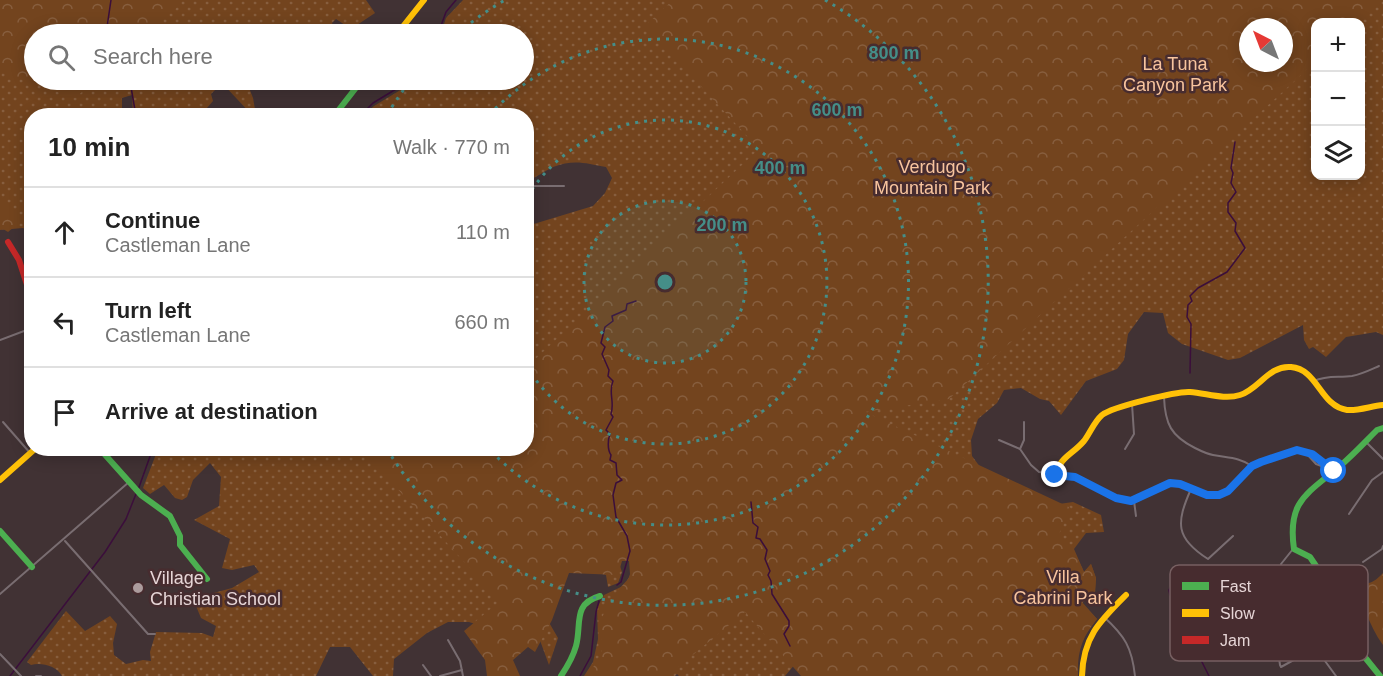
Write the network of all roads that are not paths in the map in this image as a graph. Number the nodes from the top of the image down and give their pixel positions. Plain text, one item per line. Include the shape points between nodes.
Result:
1 (424, 0) edge
2 (405, 24) edge
3 (354, 90) edge
4 (340, 108) edge
5 (534, 186) edge
6 (564, 186) dead end
7 (8, 242) dead end
8 (24, 275) edge
9 (24, 331) edge
10 (0, 340) edge
11 (1379, 366) dead end
12 (1314, 381) junction
13 (1164, 394) junction
14 (1132, 404) junction
15 (1383, 405) edge
16 (3, 422) dead end
17 (1024, 423) dead end
18 (1383, 428) edge
19 (999, 440) dead end
20 (1365, 441) junction
21 (24, 442) edge
22 (1020, 449) junction
23 (1125, 449) dead end
24 (1303, 450) junction
25 (28, 456) edge
26 (106, 456) edge
27 (1383, 459) edge
28 (1252, 466) junction
29 (1332, 472) junction
30 (1383, 472) edge
31 (1055, 475) junction
32 (0, 480) edge
33 (129, 482) junction
34 (1191, 489) junction
35 (1134, 501) junction
36 (1349, 514) dead end
37 (1136, 516) dead end
38 (0, 531) edge
39 (1233, 536) dead end
40 (64, 540) junction
41 (1294, 549) junction
42 (1382, 549) edge
43 (1363, 562) dead end
44 (1281, 565) edge
45 (1316, 565) edge
46 (32, 567) junction
47 (207, 579) dead end
48 (0, 594) edge
49 (1126, 595) dead end
50 (600, 596) dead end
51 (1104, 617) junction
52 (155, 634) dead end
53 (448, 640) dead end
54 (0, 654) edge
55 (1279, 661) edge
56 (1292, 661) edge
57 (1325, 661) edge
58 (1368, 661) edge
59 (423, 665) dead end
60 (462, 670) junction
61 (21, 676) edge
62 (36, 676) edge
63 (41, 676) edge
64 (431, 676) edge
65 (440, 676) edge
66 (463, 676) edge
67 (561, 676) edge
68 (1082, 676) edge
69 (1134, 676) edge
70 (1336, 676) edge
71 (1380, 676) edge

1 - 2 street
3 - 4 street
5 - 6 street
7 - 8 street
9 - 10 street
11 - 12 street via 1363,373
12 - 13 street via 1305,370 1282,367 1238,396
12 - 15 street via 1336,408 1354,410
13 - 14 street
13 - 28 street via 1173,434 1210,455 1233,457
14 - 23 street via 1134,434
14 - 31 street via 1111,409 1099,418 1080,445 1062,459
16 - 21 street
17 - 22 street
18 - 20 street
19 - 22 street
20 - 27 street
20 - 29 street
22 - 31 street via 1035,469
24 - 28 street
24 - 29 street
24 - 29 street via 1316,464
25 - 32 street
26 - 33 street
28 - 34 street via 1237,484 1219,495
29 - 41 street via 1310,488 1296,506 1290,533
30 - 36 street via 1372,480
31 - 35 street via 1075,477 1116,498
33 - 40 street
33 - 47 street via 156,510 170,516 180,545
34 - 35 street via 1170,483
34 - 39 street via 1180,515 1181,529 1190,544 1209,559
35 - 37 street
38 - 46 street
40 - 46 street
40 - 52 street via 148,634
41 - 44 street
41 - 45 street via 1310,557
42 - 43 street
46 - 48 street
49 - 51 street
50 - 67 street via 592,597 580,610 577,643
51 - 68 street via 1088,638
51 - 69 street via 1126,641
53 - 60 street
54 - 61 street
55 - 56 street via 1281,667
57 - 70 street
58 - 71 street
59 - 64 street
60 - 65 street
60 - 66 street
62 - 63 street

